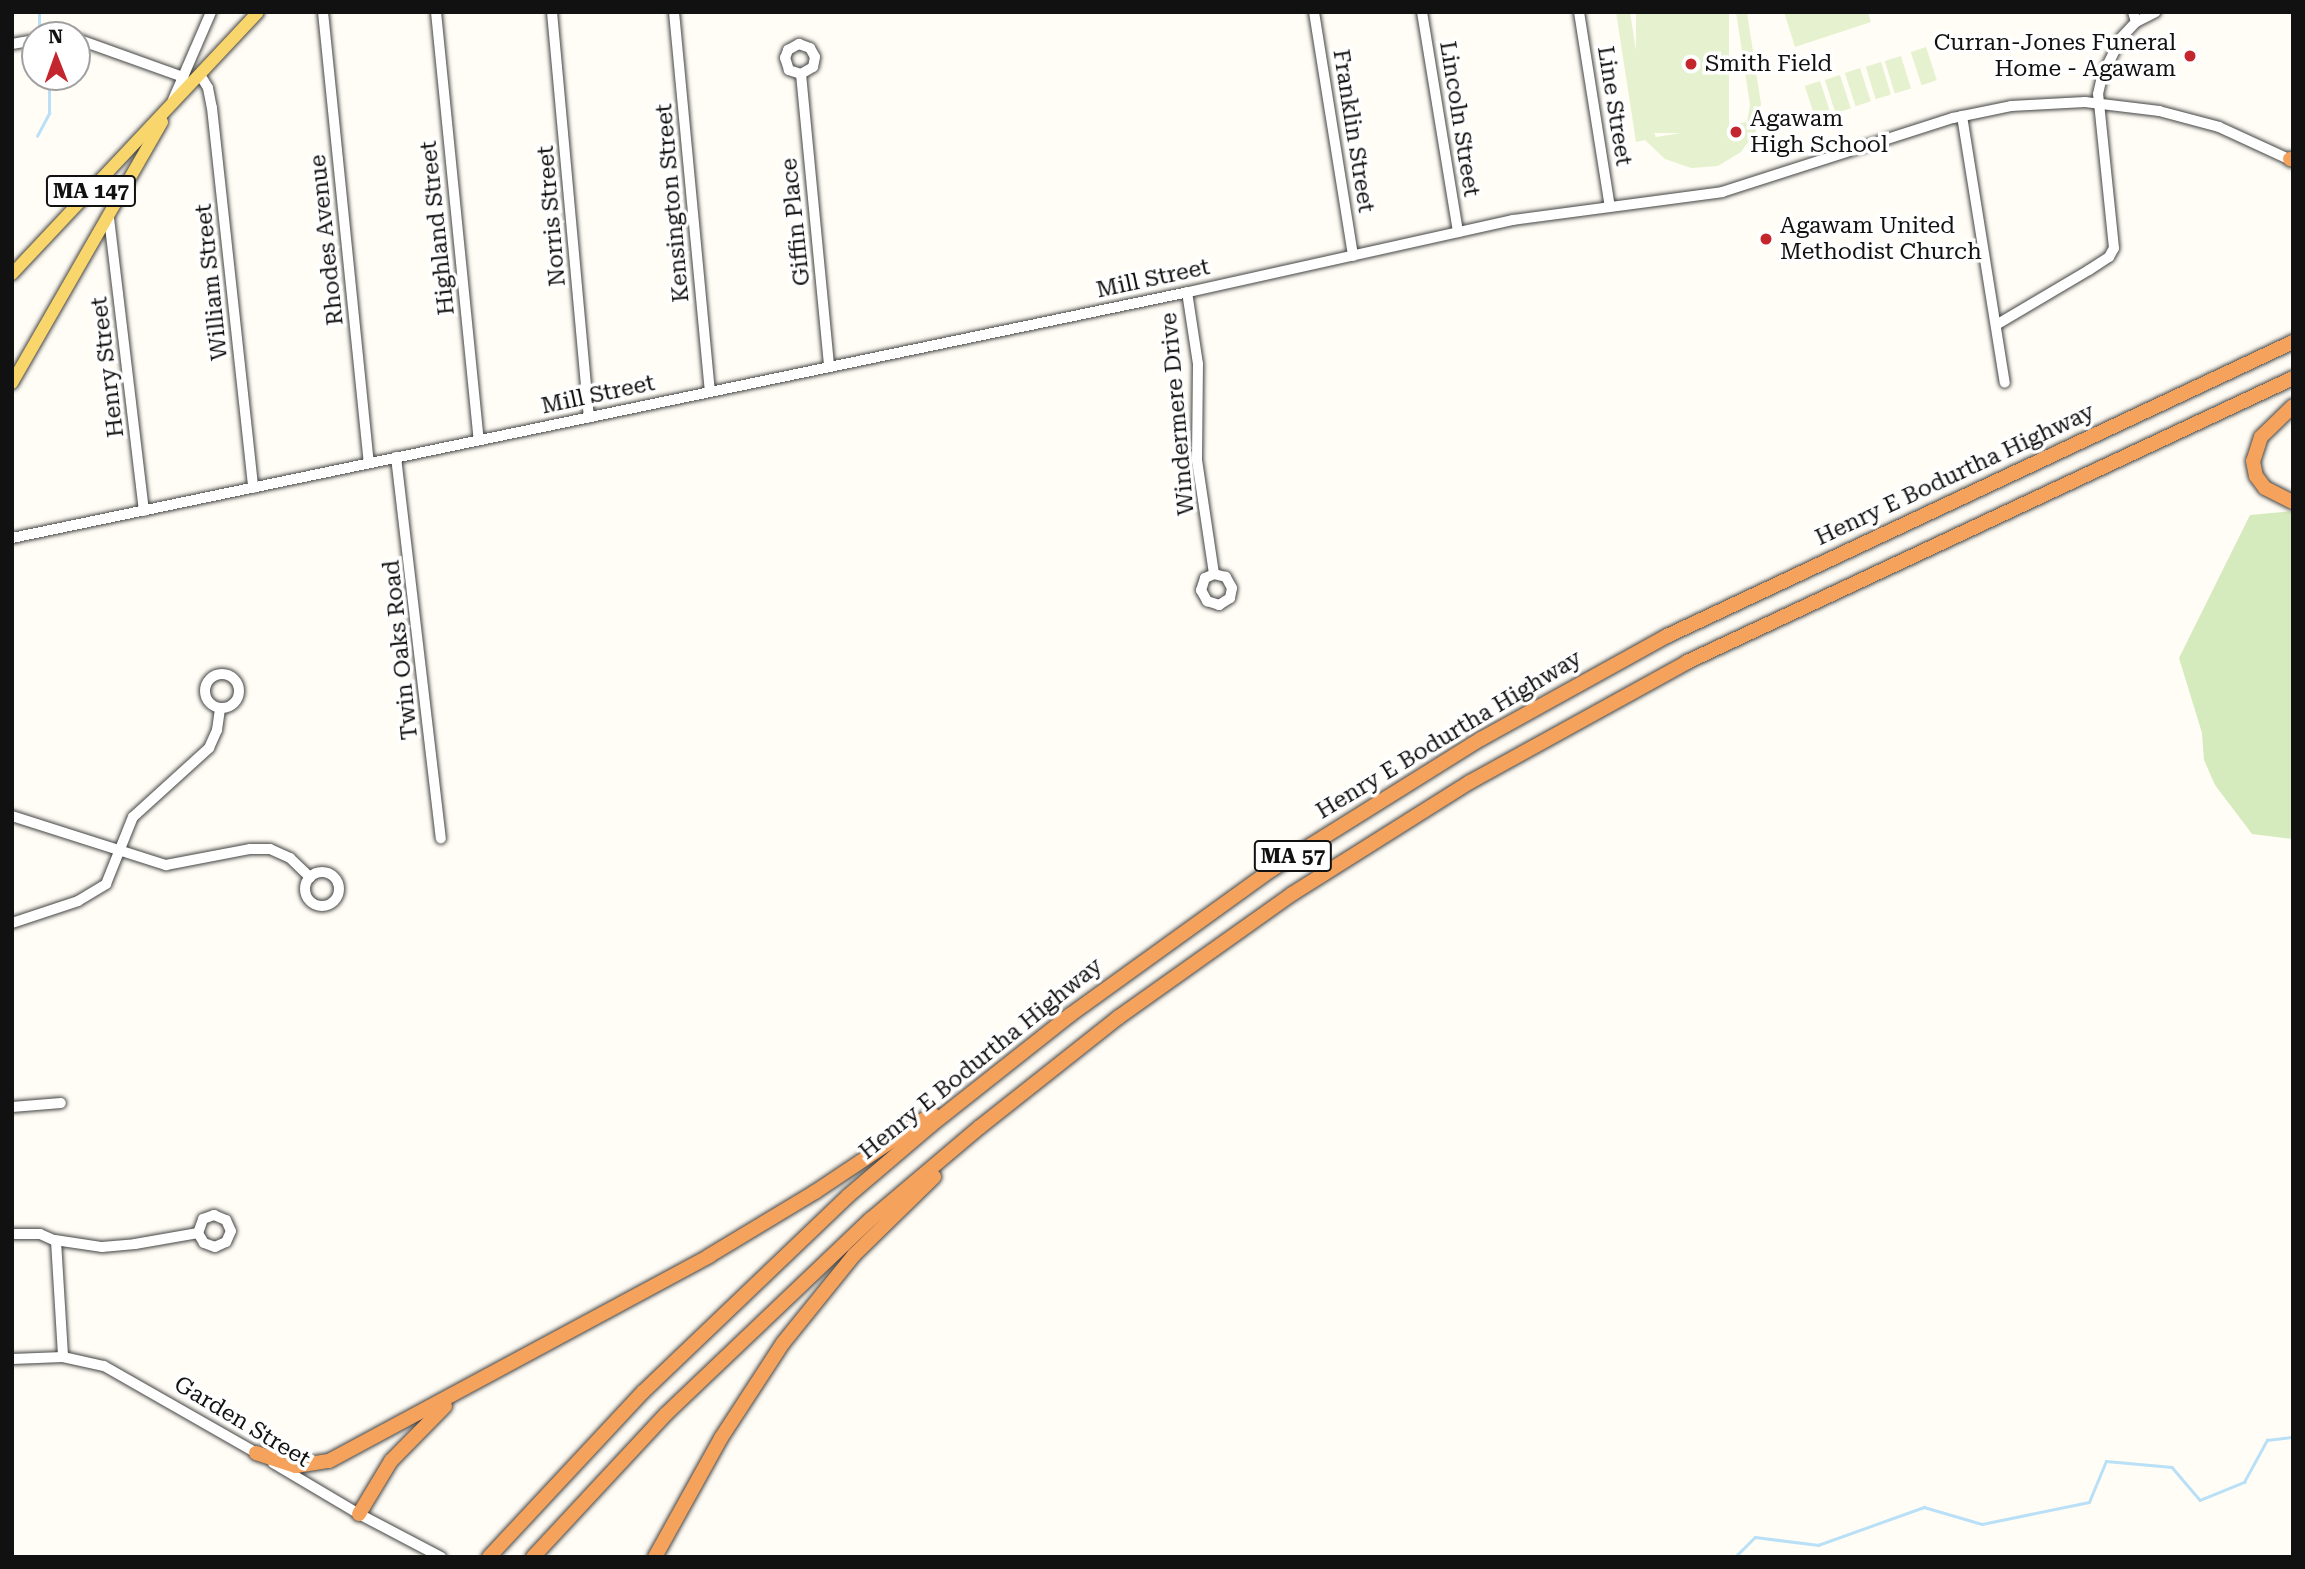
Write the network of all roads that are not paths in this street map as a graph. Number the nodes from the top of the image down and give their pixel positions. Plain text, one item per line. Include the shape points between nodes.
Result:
1 (211, 12) edge
2 (258, 12) edge
3 (323, 12) edge
4 (436, 12) edge
5 (552, 12) edge
6 (674, 12) edge
7 (1314, 12) edge
8 (1422, 12) edge
9 (1579, 12) edge
10 (2156, 12) edge
11 (2135, 17) edge
12 (91, 44) edge
13 (801, 74) dead end
14 (200, 75) junction
15 (183, 77) junction
16 (2097, 103) junction
17 (170, 107) junction
18 (1962, 116) junction
19 (2292, 160) edge
20 (1611, 207) junction
21 (109, 218) junction
22 (1458, 232) junction
23 (1353, 256) junction
24 (12, 274) edge
25 (1186, 292) junction
26 (1996, 325) junction
27 (2293, 342) edge
28 (829, 366) junction
29 (2293, 378) edge
30 (12, 383) edge
31 (2005, 383) dead end
32 (710, 391) junction
33 (2293, 405) edge
34 (589, 416) junction
35 (479, 440) junction
36 (396, 457) junction
37 (369, 463) junction
38 (253, 488) junction
39 (2293, 502) edge
40 (144, 511) junction
41 (12, 538) edge
42 (1214, 574) dead end
43 (220, 708) dead end
44 (12, 816) edge
45 (441, 838) dead end
46 (120, 851) junction
47 (310, 877) dead end
48 (12, 923) edge
49 (1091, 1039) junction
50 (1014, 1058) junction
51 (61, 1103) dead end
52 (12, 1107) edge
53 (198, 1233) dead end
54 (12, 1234) edge
55 (55, 1240) junction
56 (63, 1357) junction
57 (12, 1359) edge
58 (492, 1373) junction
59 (256, 1453) junction
60 (359, 1514) junction
61 (657, 1553) edge
62 (440, 1557) edge
63 (489, 1557) edge
64 (533, 1557) edge

1 - 15 street
2 - 14 main road, MA 147
3 - 37 street, Rhodes Avenue
4 - 35 street, Highland Street
5 - 34 street, Norris Street
6 - 32 street, Kensington Street
7 - 23 street, Franklin Street
8 - 22 street, Lincoln Street
9 - 20 street, Line Street
10 - 11 street
11 - 16 street via 2114,48
12 - 15 street
13 - 28 street, Giffin Place
14 - 17 main road, MA 147
14 - 38 street, William Street via 212,108
15 - 17 street
16 - 18 street, Mill Street via 2037,103
16 - 19 street, Mill Street via 2199,121
16 - 26 street via 2114,248 2109,257
17 - 21 main road
17 - 24 main road, MA 147
18 - 20 street, Mill Street via 1723,192
18 - 26 street
20 - 22 street, Mill Street via 1536,215
21 - 30 main road
21 - 40 street, Henry Street
22 - 23 street, Mill Street
23 - 25 street, Mill Street
25 - 28 street, Mill Street
25 - 42 street, Windermere Drive via 1198,364 1197,460
26 - 31 street
27 - 50 highway, Henry E Bodurtha Highway / MA 57 via 1731,605 1553,697 1391,792 1261,876
28 - 32 street, Mill Street
29 - 49 highway, MA 57 via 1762,625 1563,729 1321,875
32 - 34 street, Mill Street
33 - 39 highway via 2261,437 2253,461 2265,488
34 - 35 street, Mill Street
35 - 36 street, Mill Street
36 - 37 street, Mill Street
36 - 45 street, Twin Oaks Road
37 - 38 street, Mill Street
38 - 40 street, Mill Street
40 - 41 street, Mill Street
43 - 46 street via 209,748 139,810
44 - 46 street
46 - 47 street via 172,865 264,848 284,854
46 - 48 street via 112,876 93,894
49 - 61 highway via 923,1187 836,1276 764,1371
49 - 64 highway, MA 57 via 934,1165 819,1266 649,1431
50 - 58 highway via 749,1232
50 - 63 highway, Henry E Bodurtha Highway / MA 57 via 884,1164 753,1284 618,1417
51 - 52 street
53 - 55 street via 112,1247
54 - 55 street via 40,1234
55 - 56 street
56 - 57 street, Garden Street
56 - 59 street, Garden Street via 116,1371
58 - 59 highway via 320,1464 288,1465
58 - 60 highway via 455,1397 408,1441 380,1476
59 - 60 street, Garden Street
60 - 62 street, Garden Street

